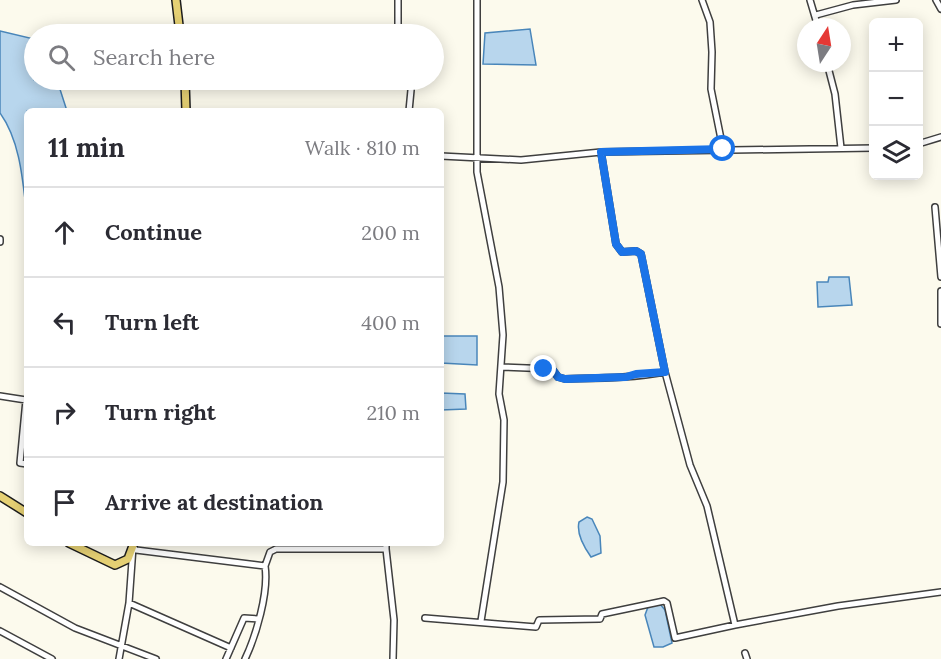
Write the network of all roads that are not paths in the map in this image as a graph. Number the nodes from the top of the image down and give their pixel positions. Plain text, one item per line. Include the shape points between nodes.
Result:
1 (176, 0) edge
2 (398, 0) edge
3 (477, 0) edge
4 (702, 0) edge
5 (810, 0) edge
6 (896, 0) edge
7 (936, 0) edge
8 (941, 9) edge
9 (816, 15) junction
10 (816, 18) edge
11 (179, 24) edge
12 (399, 24) edge
13 (829, 72) edge
14 (185, 90) edge
15 (411, 90) edge
16 (186, 108) edge
17 (409, 108) edge
18 (941, 137) edge
19 (923, 142) edge
20 (841, 148) junction
21 (869, 148) edge
22 (723, 149) junction
23 (601, 152) junction
24 (444, 156) edge
25 (935, 207) dead end
26 (941, 277) edge
27 (941, 291) edge
28 (941, 324) edge
29 (502, 367) junction
30 (665, 372) junction
31 (0, 396) edge
32 (24, 400) edge
33 (24, 421) edge
34 (24, 464) edge
35 (0, 496) edge
36 (24, 511) edge
37 (75, 546) edge
38 (133, 546) edge
39 (133, 546) edge
40 (134, 546) edge
41 (268, 546) edge
42 (386, 546) edge
43 (270, 552) junction
44 (265, 566) junction
45 (0, 587) edge
46 (941, 592) edge
47 (129, 603) junction
48 (425, 618) dead end
49 (258, 619) junction
50 (481, 621) junction
51 (735, 625) junction
52 (0, 631) edge
53 (122, 645) junction
54 (231, 648) junction
55 (52, 659) edge
56 (119, 659) edge
57 (156, 659) edge
58 (226, 659) edge
59 (245, 659) edge
60 (393, 659) edge

1 - 11 main road
2 - 12 street
3 - 29 street via 477,172 499,287
4 - 22 street via 710,22 711,89
5 - 9 street
6 - 9 street via 853,5
7 - 8 street
9 - 10 street
13 - 20 street
14 - 16 main road
15 - 17 street
18 - 19 street
20 - 21 street
20 - 22 street
22 - 23 street
23 - 24 street via 520,160
23 - 30 street via 616,244 622,252 641,254
25 - 26 street
27 - 28 street
29 - 30 street via 552,369 565,379
29 - 50 street via 499,394 504,420 503,482
30 - 51 street via 690,465 707,506
31 - 32 street
33 - 34 street via 20,463
35 - 36 main road
37 - 38 main road via 115,565 128,559
39 - 47 street
40 - 44 street via 136,550
41 - 43 street
42 - 43 street via 285,548
42 - 60 street via 393,609
43 - 44 street
44 - 49 street
45 - 53 street via 75,628
46 - 51 street
47 - 53 street
47 - 54 street
48 - 50 street
49 - 54 street via 244,618
49 - 59 street
50 - 51 street via 536,627 539,620 600,619 602,614 664,601 675,638
52 - 55 street
53 - 56 street
53 - 57 street
54 - 58 street

